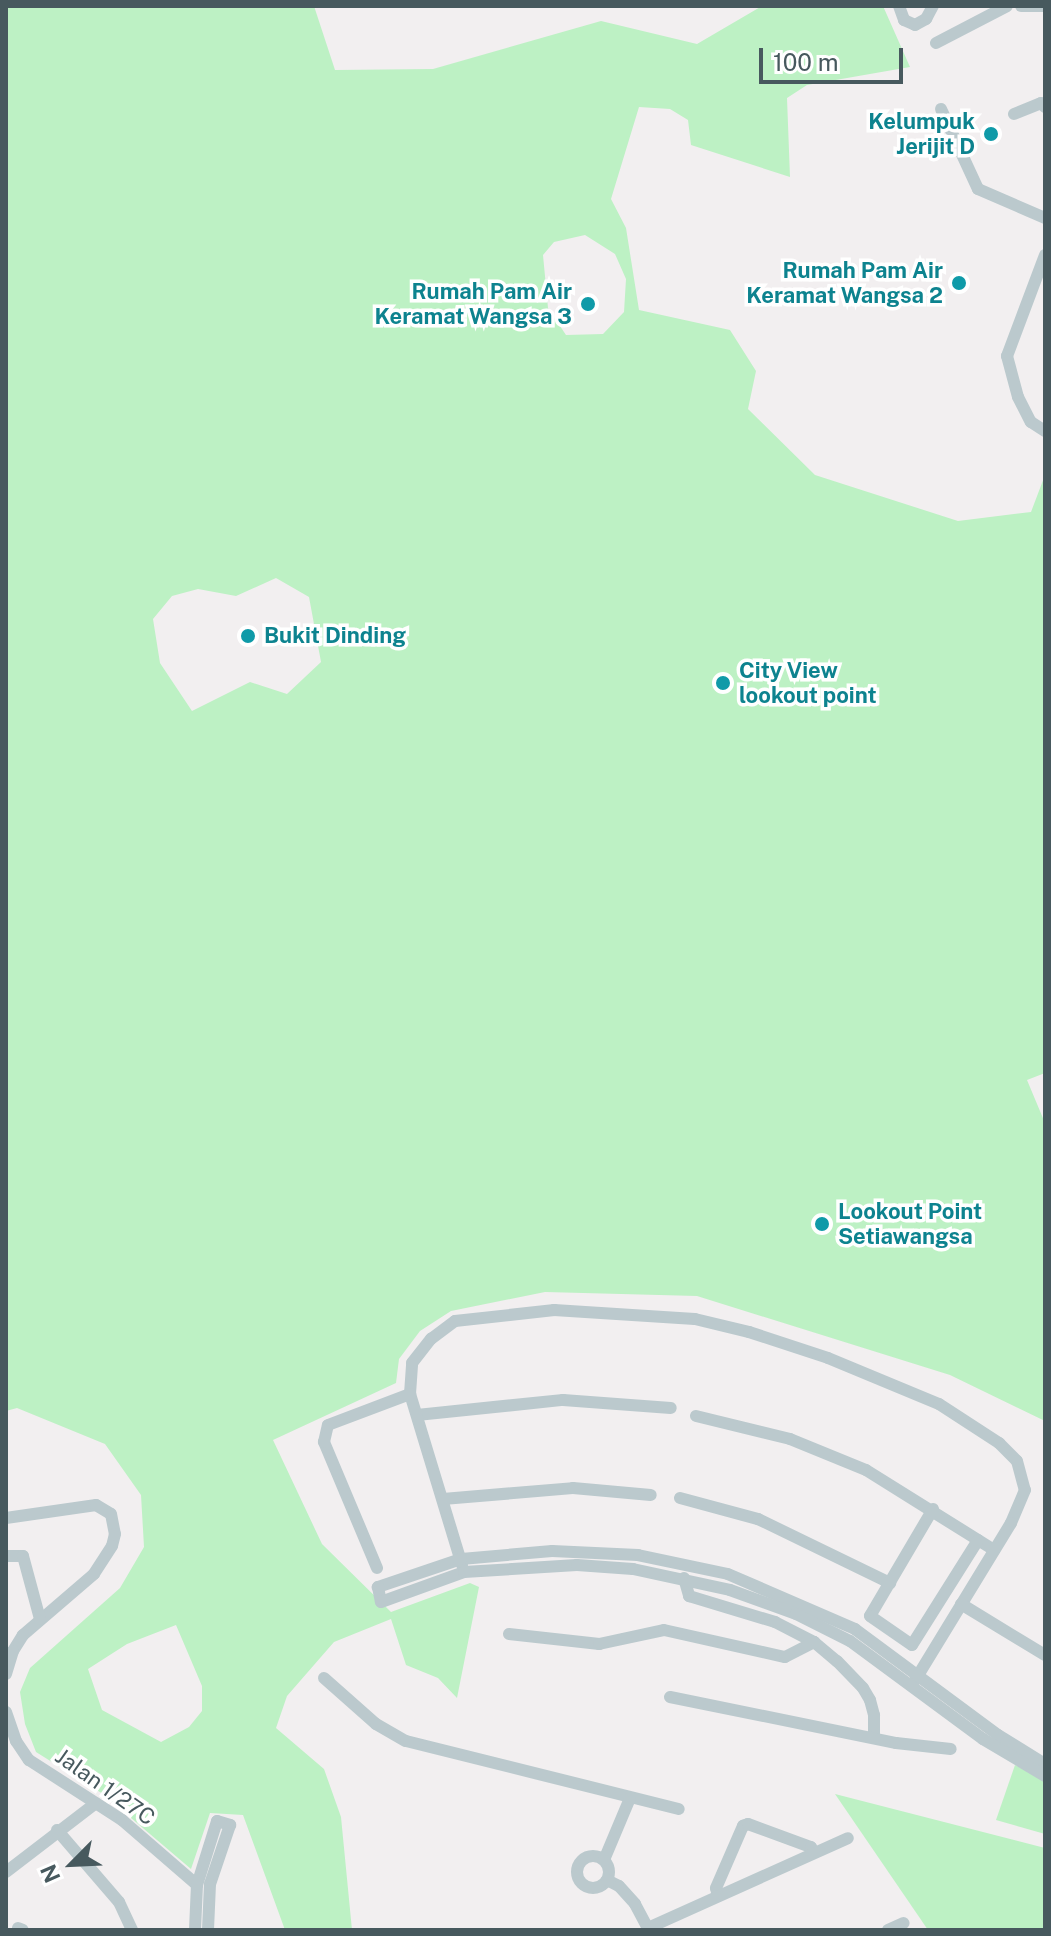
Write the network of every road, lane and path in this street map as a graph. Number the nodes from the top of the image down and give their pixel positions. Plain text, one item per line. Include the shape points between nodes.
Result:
1 (899, 6) edge
2 (933, 6) edge
3 (1007, 6) edge
4 (1021, 6) edge
5 (1044, 6) edge
6 (936, 43) dead end
7 (1045, 107) edge
8 (941, 109) dead end
9 (1014, 114) dead end
10 (1045, 218) edge
11 (1045, 255) edge
12 (1045, 431) edge
13 (410, 1394) junction
14 (671, 1408) dead end
15 (417, 1415) junction
16 (696, 1416) dead end
17 (651, 1495) dead end
18 (680, 1498) dead end
19 (443, 1499) junction
20 (931, 1513) junction
21 (6, 1518) edge
22 (977, 1543) junction
23 (994, 1550) junction
24 (6, 1556) edge
25 (463, 1566) junction
26 (377, 1568) dead end
27 (684, 1578) junction
28 (890, 1583) junction
29 (961, 1604) junction
30 (40, 1619) junction
31 (509, 1634) dead end
32 (814, 1642) junction
33 (1045, 1655) edge
34 (6, 1674) edge
35 (919, 1674) junction
36 (324, 1678) dead end
37 (911, 1686) junction
38 (670, 1697) dead end
39 (6, 1712) edge
40 (874, 1738) junction
41 (951, 1749) dead end
42 (1045, 1764) edge
43 (1045, 1776) edge
44 (630, 1798) junction
45 (96, 1803) junction
46 (679, 1809) dead end
47 (57, 1830) junction
48 (848, 1838) dead end
49 (813, 1853) junction
50 (604, 1860) junction
51 (6, 1872) edge
52 (607, 1880) junction
53 (197, 1885) junction
54 (718, 1896) junction
55 (904, 1923) dead end
56 (648, 1929) edge
57 (132, 1930) edge
58 (195, 1930) edge
59 (208, 1930) edge
60 (888, 1930) edge

1 - 2 street via 904,20 915,25
3 - 6 street
4 - 5 street
7 - 9 street via 1041,103
8 - 10 street via 978,189
11 - 12 street via 1007,356 1018,397 1031,422
13 - 15 street
13 - 23 street via 412,1363 455,1321 554,1310 626,1312 695,1319 749,1332 939,1404 999,1443 1017,1461 1025,1490
13 - 26 street via 328,1425 324,1442
14 - 15 street via 563,1400
15 - 19 street
16 - 20 street via 790,1439 866,1470
17 - 19 street via 573,1488
18 - 28 street via 758,1519
19 - 25 street
20 - 22 street
20 - 28 street
21 - 30 street via 96,1505 115,1523 112,1546 94,1574
22 - 23 street
22 - 28 street via 912,1645 870,1616
23 - 29 street
24 - 30 street via 23,1556
25 - 25 street via 381,1602 378,1587
25 - 27 street via 577,1565
25 - 35 street via 594,1551 728,1574 855,1629
27 - 32 street via 689,1596 775,1622
27 - 37 street via 796,1614 850,1641
29 - 33 street
29 - 35 street
30 - 34 street via 16,1645
31 - 32 street via 599,1644 664,1630 785,1657
32 - 40 street via 863,1688 874,1715
35 - 37 street
35 - 42 street
36 - 44 street via 376,1724 406,1741
37 - 43 street
38 - 40 street
39 - 45 street, Jalan 1/27C via 29,1760
40 - 41 street
44 - 46 street
44 - 50 street
45 - 47 street
45 - 53 street, Jalan 1/27C
47 - 51 street
47 - 57 street via 119,1902
48 - 49 street
49 - 54 street
49 - 54 street via 811,1847 743,1826 716,1888
50 - 52 street
50 - 52 street via 584,1858 576,1870 589,1888
52 - 56 street via 625,1893
53 - 58 street
53 - 59 street via 217,1821 230,1825 210,1884
54 - 56 street
55 - 60 street

